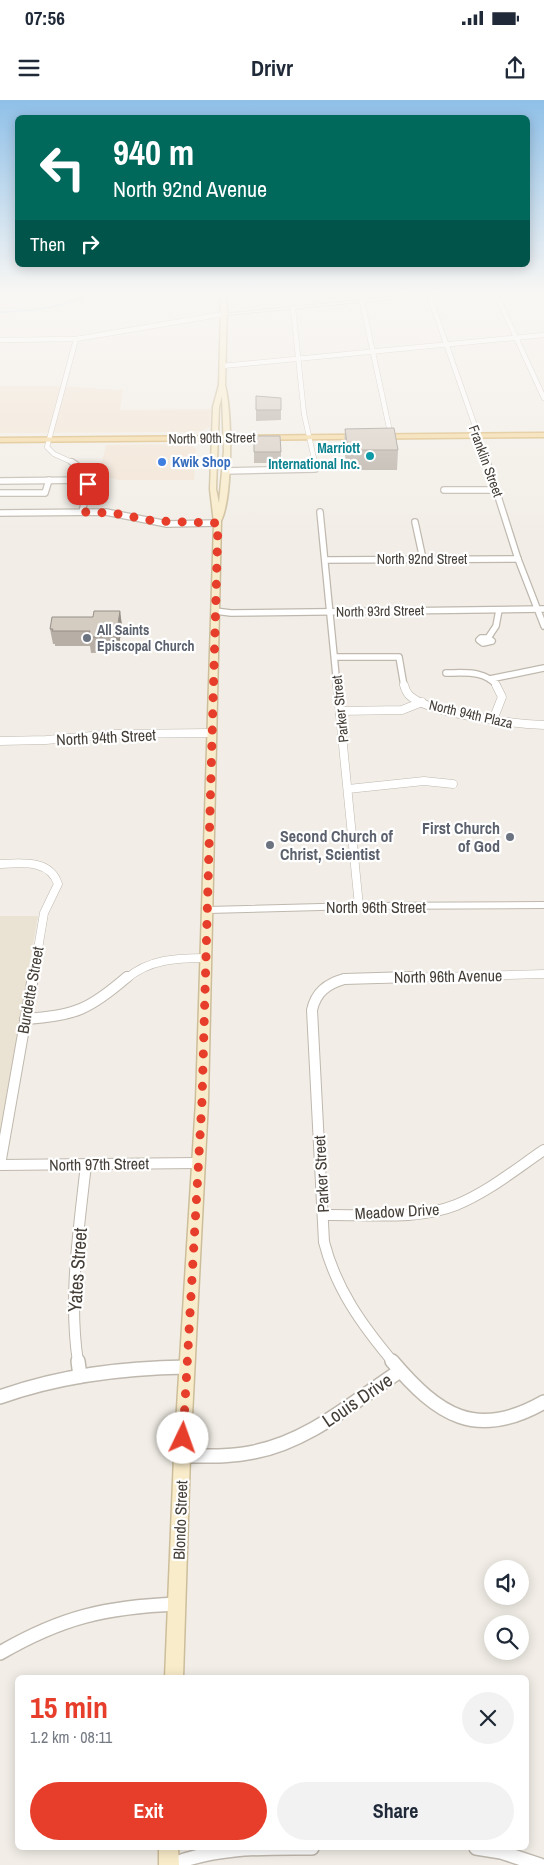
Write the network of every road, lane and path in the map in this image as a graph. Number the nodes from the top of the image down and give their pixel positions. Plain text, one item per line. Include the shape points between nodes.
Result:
1 (66, 374) edge
2 (222, 374) edge
3 (301, 374) edge
4 (378, 374) edge
5 (456, 374) edge
6 (533, 374) edge
7 (222, 385) junction
8 (544, 398) edge
9 (544, 431) edge
10 (390, 432) junction
11 (476, 433) junction
12 (0, 435) edge
13 (309, 435) junction
14 (544, 435) edge
15 (215, 436) junction
16 (226, 436) junction
17 (49, 437) junction
18 (0, 440) edge
19 (225, 471) junction
20 (49, 480) junction
21 (88, 480) junction
22 (0, 481) edge
23 (444, 490) dead end
24 (497, 490) junction
25 (0, 494) edge
26 (82, 512) junction
27 (320, 512) dead end
28 (0, 513) edge
29 (154, 521) joint
30 (415, 522) dead end
31 (218, 523) junction
32 (423, 559) junction
33 (518, 559) junction
34 (325, 560) junction
35 (541, 609) edge
36 (499, 610) junction
37 (215, 611) junction
38 (330, 612) junction
39 (544, 626) edge
40 (488, 638) dead end
41 (335, 657) junction
42 (544, 668) edge
43 (446, 673) dead end
44 (490, 679) junction
45 (422, 702) junction
46 (340, 710) junction
47 (493, 720) junction
48 (544, 725) edge
49 (211, 733) junction
50 (0, 741) edge
51 (453, 784) dead end
52 (348, 789) junction
53 (0, 864) edge
54 (544, 905) edge
55 (359, 906) junction
56 (208, 910) junction
57 (206, 958) junction
58 (544, 974) edge
59 (352, 977) joint
60 (25, 1019) junction
61 (544, 1150) edge
62 (198, 1163) junction
63 (86, 1164) junction
64 (0, 1165) edge
65 (323, 1215) junction
66 (187, 1367) junction
67 (400, 1371) junction
68 (80, 1376) junction
69 (0, 1397) edge
70 (544, 1402) edge
71 (182, 1456) junction
72 (177, 1604) junction
73 (0, 1653) edge
74 (174, 1675) edge
75 (169, 1850) edge
76 (243, 1850) edge
77 (488, 1850) edge
78 (170, 1865) edge
79 (540, 1865) edge

1 - 17 street
2 - 7 main road, Blondo Street
3 - 13 street
4 - 10 street
5 - 11 street, Franklin Street
6 - 8 street
7 - 15 main road, Blondo Street via 216,400
7 - 16 main road, Blondo Street via 227,402
9 - 11 main road, North 90th Street
10 - 11 main road, North 90th Street
10 - 13 main road, North 90th Street
11 - 13 main road, North 90th Street
11 - 14 main road, North 90th Street
11 - 24 street, Franklin Street
12 - 17 main road, North 90th Street
13 - 16 main road, North 90th Street
13 - 19 street via 315,470
15 - 16 main road, North 90th Street
15 - 17 main road, North 90th Street
15 - 31 main road, Blondo Street via 213,497
16 - 19 main road, Blondo Street
17 - 18 main road, North 90th Street
17 - 21 street via 49,451 78,465
19 - 31 main road, Blondo Street
20 - 21 street
20 - 22 street
20 - 25 street via 45,493
21 - 26 street
23 - 24 street
24 - 33 street, Franklin Street
26 - 28 street
26 - 29 street via 113,513
27 - 34 street, Parker Street
29 - 31 street via 180,525
30 - 32 street
31 - 37 main road, Blondo Street
32 - 33 street, North 92nd Street
32 - 34 street, North 92nd Street
33 - 35 street, Franklin Street
34 - 38 street, Parker Street
35 - 36 street, North 93rd Street
35 - 39 street, Franklin Street
36 - 38 street, North 93rd Street
36 - 40 street via 496,626
37 - 38 street, North 93rd Street
37 - 49 main road, Blondo Street
38 - 41 street, Parker Street
41 - 45 street via 399,657 406,692
41 - 46 street, Parker Street
42 - 44 street
43 - 44 street via 480,673
44 - 47 street via 502,697
45 - 46 street, North 94th Plaza via 402,710
45 - 47 street, North 94th Plaza
46 - 52 street, Parker Street
47 - 48 street, North 94th Plaza
49 - 50 street, North 94th Street via 115,734
49 - 56 main road, Blondo Street
51 - 52 street via 424,781
52 - 55 street, Parker Street
53 - 60 street, Burdette Street via 40,866 51,871 57,879 56,890 44,914
54 - 55 street, North 96th Street
55 - 56 street, North 96th Street
56 - 57 main road, Blondo Street
57 - 60 street via 154,963 80,1011 58,1017
57 - 62 main road, Blondo Street
58 - 59 street, North 96th Avenue
59 - 65 street, Parker Street via 337,980 323,988 312,1010
60 - 64 street, Burdette Street
61 - 65 street, Meadow Drive via 468,1200 443,1209
62 - 63 street, North 97th Street
62 - 66 main road, Blondo Street
63 - 64 street, North 97th Street
63 - 68 street, Yates Street via 73,1293 74,1336
65 - 67 street, Parker Street via 326,1254 338,1286 349,1306
66 - 68 street via 132,1368
66 - 71 main road, Blondo Street
67 - 70 street, Louis Drive via 431,1403 473,1421 513,1418
67 - 71 street, Louis Drive via 319,1425 287,1442 244,1454
68 - 69 street
71 - 72 main road, Blondo Street
72 - 73 street via 91,1612 47,1627
72 - 74 main road, Blondo Street
75 - 78 main road
76 - 78 street via 209,1851
77 - 79 street

